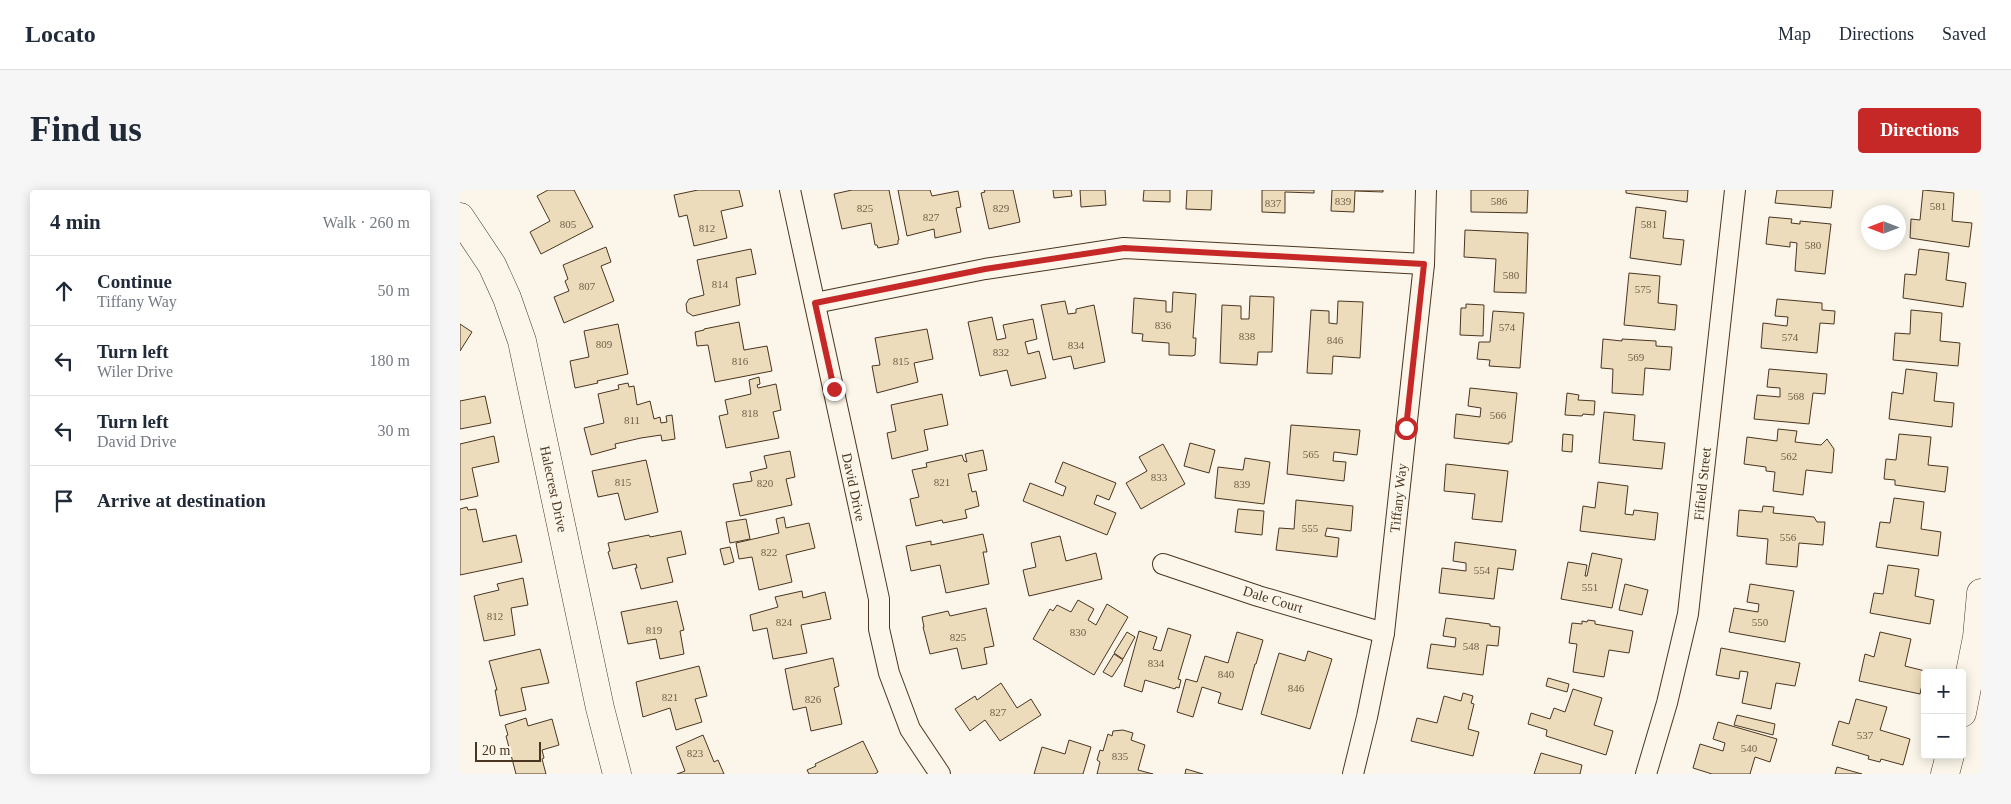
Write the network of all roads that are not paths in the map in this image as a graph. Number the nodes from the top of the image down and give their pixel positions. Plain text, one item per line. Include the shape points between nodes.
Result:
1 (790, 190) edge
2 (1426, 190) edge
3 (1735, 190) edge
4 (460, 217) edge
5 (1424, 264) junction
6 (815, 303) junction
7 (1163, 564) dead end
8 (1981, 593) edge
9 (1384, 633) junction
10 (1966, 693) edge
11 (1949, 759) edge
12 (617, 774) edge
13 (940, 774) edge
14 (1353, 774) edge
15 (1646, 774) edge
16 (1945, 774) edge

1 - 6 street, David Drive
2 - 5 street, Tiffany Way
3 - 15 street, Fifield Street via 1688,614
4 - 12 street, Halecrest Drive via 492,266 522,341
5 - 6 street via 1124,248 985,269
5 - 9 street, Tiffany Way
6 - 13 street, David Drive via 879,599 879,629 889,673 910,729
7 - 9 street, Dale Court
8 - 10 street via 1977,638
9 - 14 street, Tiffany Way
11 - 16 street

